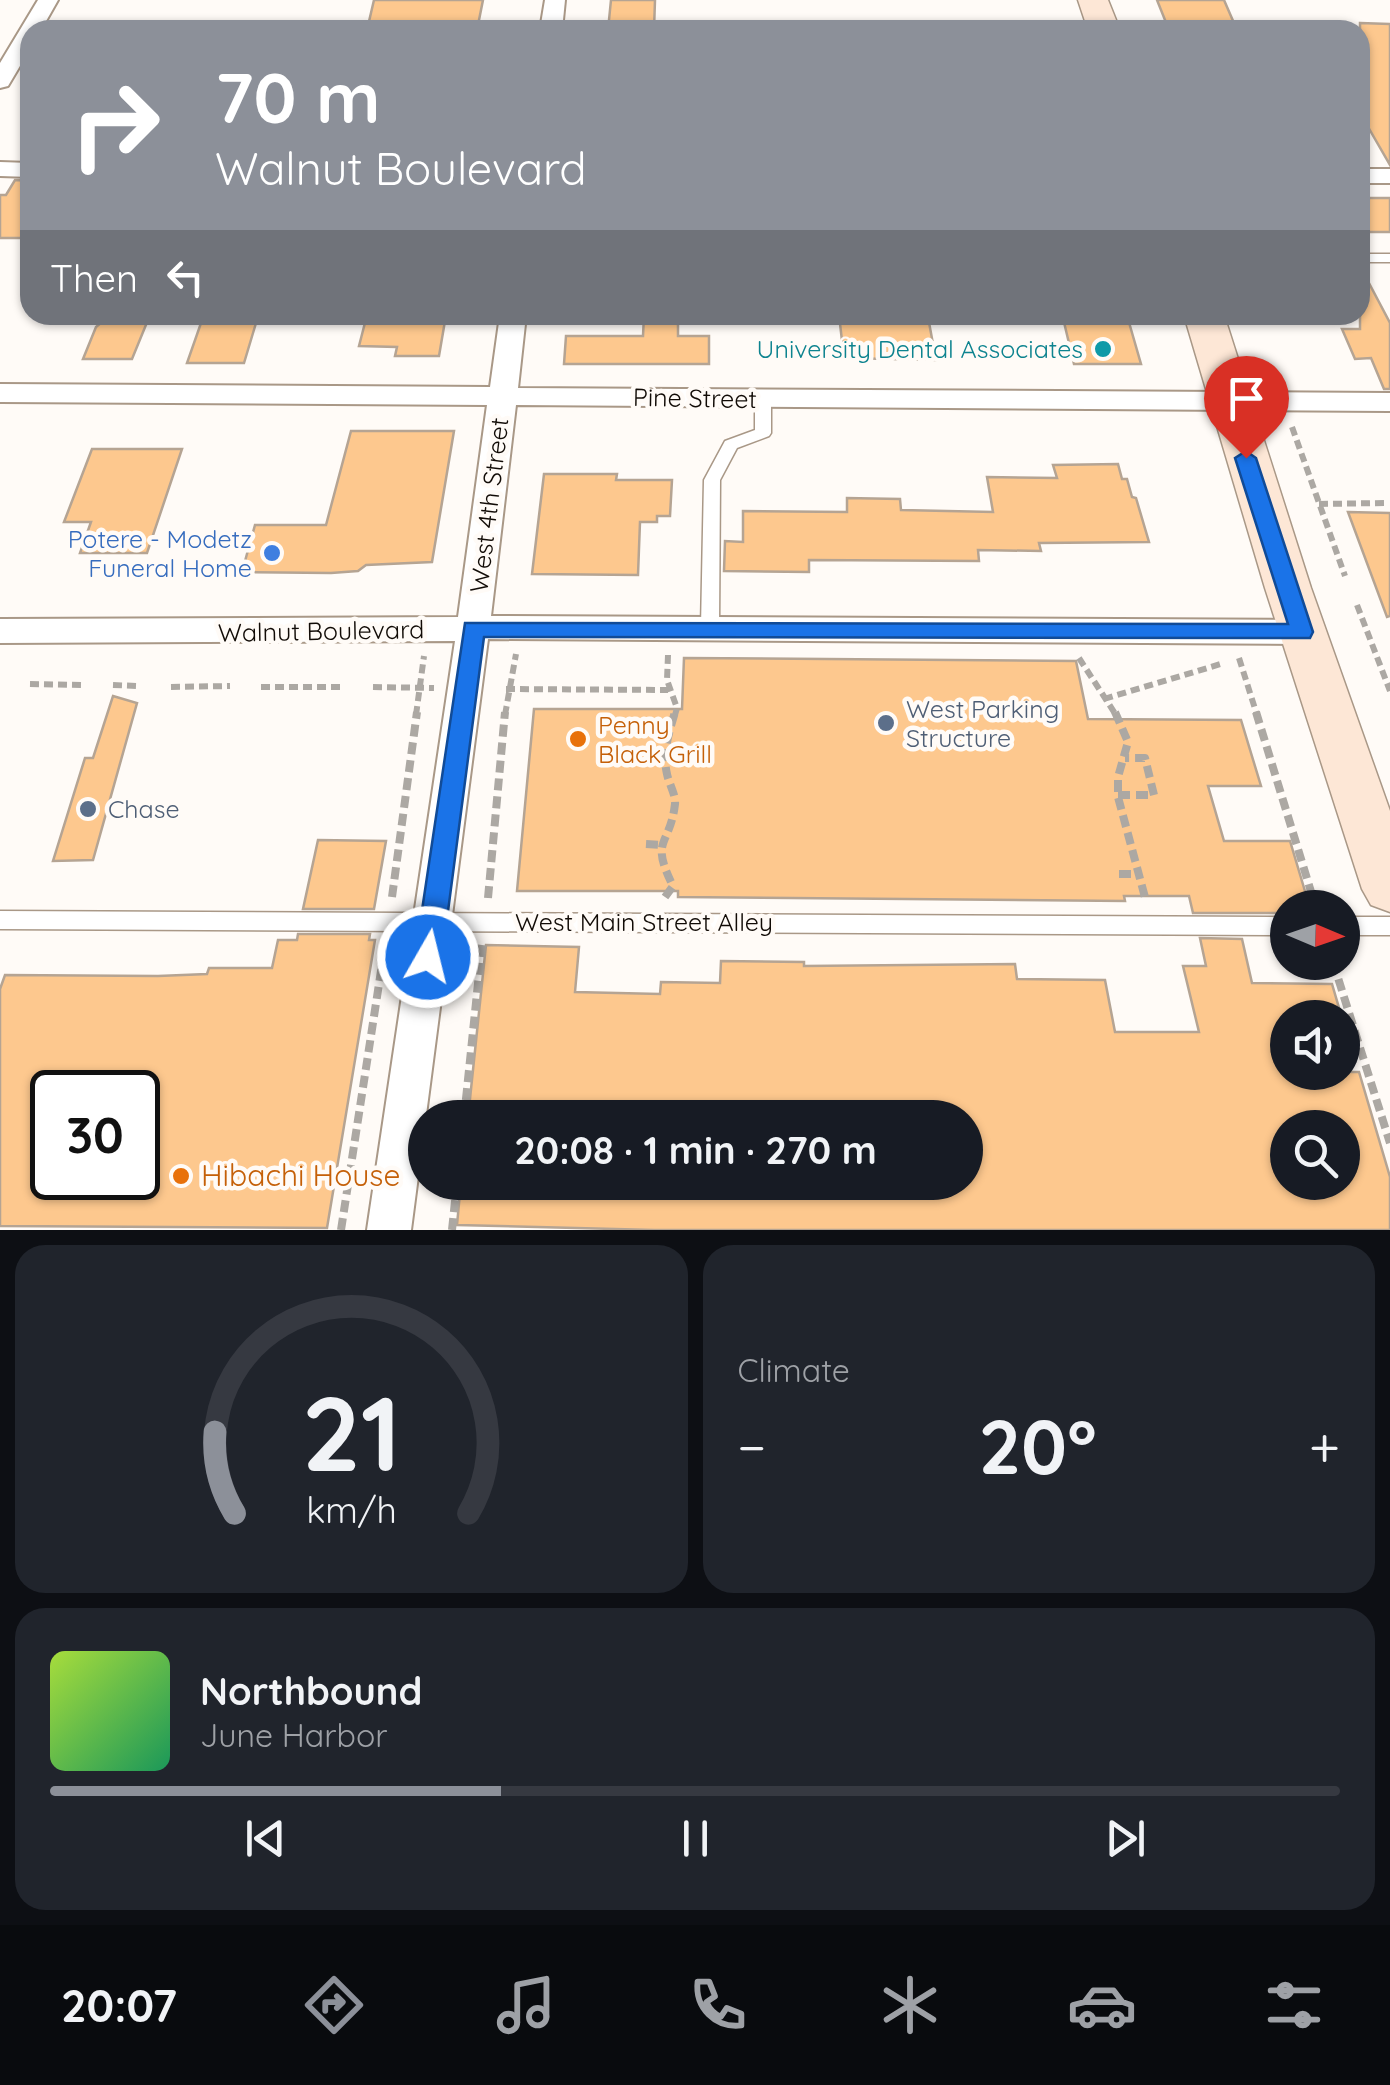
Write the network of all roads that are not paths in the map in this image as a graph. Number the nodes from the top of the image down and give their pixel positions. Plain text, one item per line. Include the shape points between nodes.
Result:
1 (20, 47) edge
2 (0, 81) edge
3 (512, 325) edge
4 (1207, 325) edge
5 (0, 393) edge
6 (502, 395) junction
7 (763, 400) junction
8 (1229, 401) junction
9 (1390, 402) edge
10 (710, 627) junction
11 (474, 628) junction
12 (0, 631) edge
13 (1302, 632) junction
14 (1390, 889) edge
15 (0, 920) edge
16 (434, 921) junction
17 (1270, 926) edge
18 (1360, 926) edge
19 (1390, 926) edge
20 (388, 1230) edge

1 - 2 street
3 - 6 street, West 4th Street
4 - 8 main road
5 - 6 street, Pine Street
6 - 7 street, Pine Street
6 - 11 street, West 4th Street
7 - 8 street, Pine Street
7 - 10 lane via 764,433 731,445 712,480
8 - 9 street, Pine Street
8 - 13 main road
10 - 11 street, Walnut Boulevard
10 - 13 street, Walnut Boulevard
11 - 12 street, Walnut Boulevard
11 - 16 street, West 4th Street
13 - 14 main road
15 - 16 lane, West Main Street Alley
16 - 17 lane, West Main Street Alley
16 - 20 street, West 4th Street
18 - 19 lane

